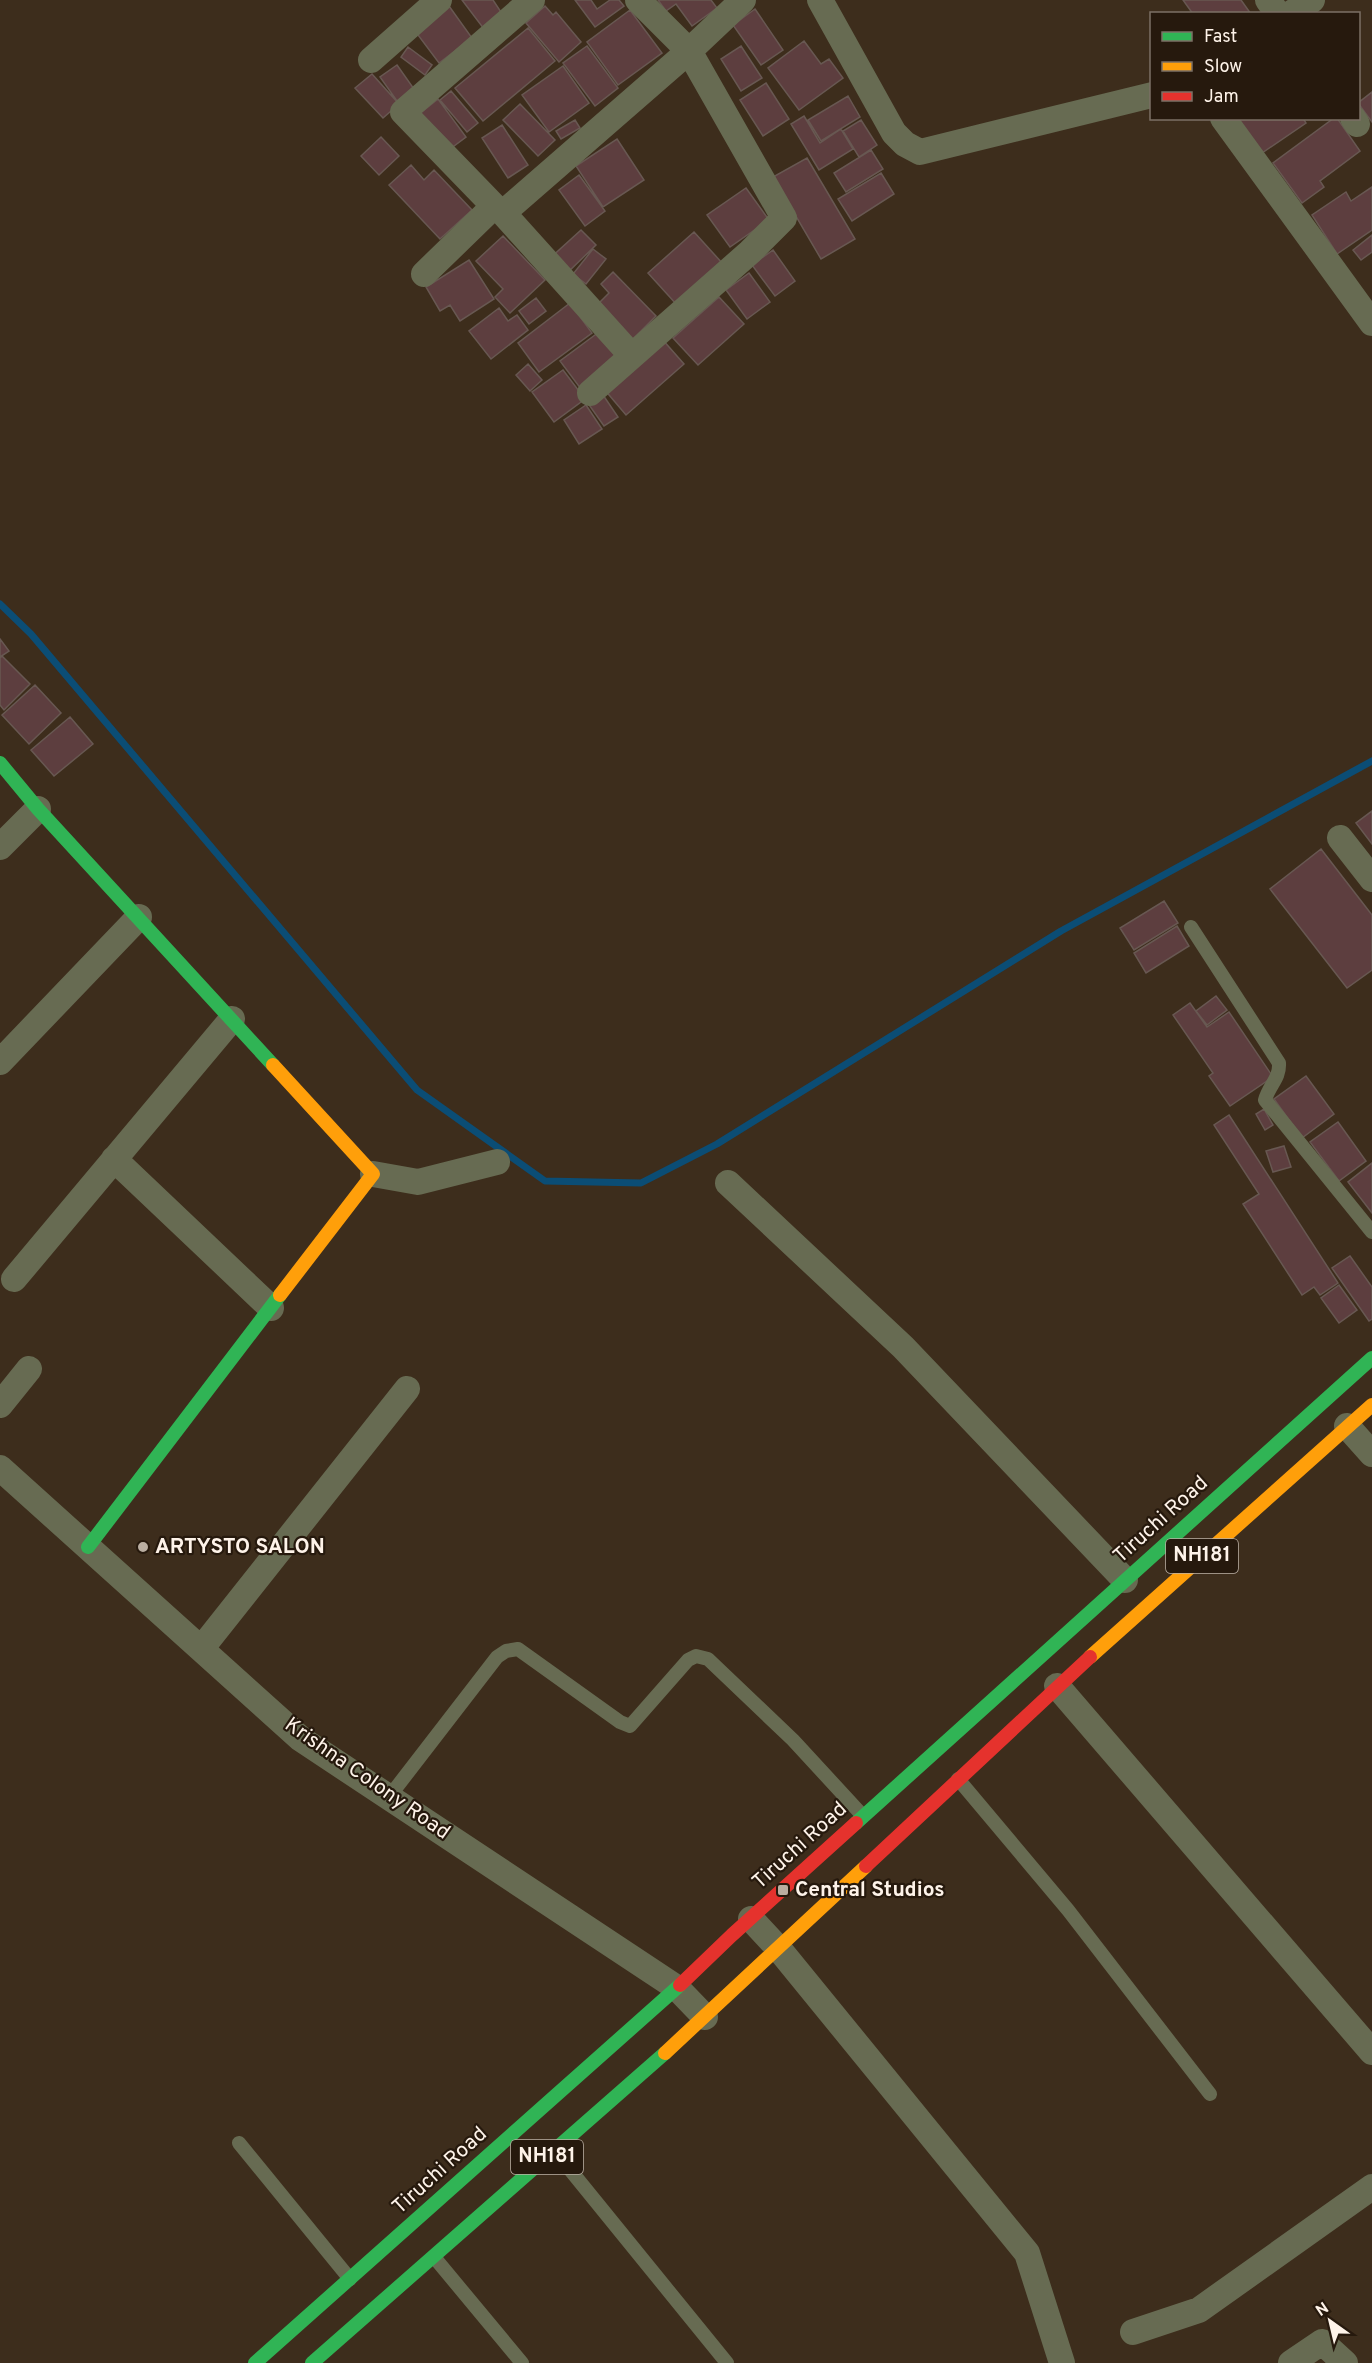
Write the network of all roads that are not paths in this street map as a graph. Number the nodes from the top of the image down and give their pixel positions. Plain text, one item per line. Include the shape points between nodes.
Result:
1 (439, 0) edge
2 (532, 0) edge
3 (638, 0) edge
4 (743, 0) edge
5 (820, 0) edge
6 (1312, 0) edge
7 (1293, 12) edge
8 (689, 51) junction
9 (371, 60) dead end
10 (1150, 95) edge
11 (1224, 120) edge
12 (498, 210) junction
13 (424, 274) dead end
14 (1372, 323) edge
15 (631, 355) junction
16 (590, 393) dead end
17 (0, 763) edge
18 (38, 808) junction
19 (1340, 838) dead end
20 (0, 847) edge
21 (1372, 879) edge
22 (139, 917) junction
23 (1191, 927) dead end
24 (232, 1019) junction
25 (0, 1062) edge
26 (114, 1159) junction
27 (497, 1162) dead end
28 (373, 1174) junction
29 (728, 1183) dead end
30 (1372, 1232) edge
31 (14, 1279) dead end
32 (271, 1308) junction
33 (1372, 1358) edge
34 (29, 1369) dead end
35 (407, 1389) dead end
36 (0, 1406) edge
37 (1371, 1409) edge
38 (1347, 1426) junction
39 (1372, 1454) edge
40 (0, 1468) edge
41 (88, 1547) junction
42 (1125, 1580) junction
43 (201, 1649) junction
44 (1057, 1686) junction
45 (958, 1779) junction
46 (389, 1797) junction
47 (864, 1816) junction
48 (751, 1919) junction
49 (779, 1949) junction
50 (677, 1988) junction
51 (705, 2017) junction
52 (1372, 2052) edge
53 (1210, 2094) dead end
54 (239, 2143) dead end
55 (554, 2151) junction
56 (1372, 2187) edge
57 (434, 2257) junction
58 (351, 2279) junction
59 (1133, 2332) dead end
60 (272, 2349) junction
61 (315, 2349) edge
62 (282, 2361) dead end
63 (255, 2363) edge
64 (522, 2363) edge
65 (727, 2363) edge
66 (1062, 2363) edge
67 (1291, 2363) edge
68 (1345, 2363) edge

1 - 9 street
2 - 12 street via 403,112
3 - 8 street
4 - 8 street
5 - 10 street via 894,133 920,152
6 - 7 street
8 - 12 street
8 - 15 street via 784,218
11 - 14 street
12 - 13 street
12 - 15 street
15 - 16 street
17 - 18 main road
18 - 20 street
18 - 22 main road
19 - 21 street
22 - 24 main road
22 - 25 street
23 - 30 lane via 1279,1063 1279,1073 1265,1100
24 - 26 street
24 - 28 main road
26 - 31 street
26 - 32 street
27 - 28 street via 418,1182
28 - 32 main road
29 - 42 street via 903,1347
32 - 41 main road
33 - 42 main road, Tiruchi Road / NH181
34 - 36 street
35 - 43 street
37 - 38 main road, NH181
38 - 39 street
38 - 44 main road, NH181
40 - 41 street, Krishna Colony Road
41 - 43 street, Krishna Colony Road
42 - 47 main road, Tiruchi Road / NH181
43 - 46 street, Krishna Colony Road via 301,1739
44 - 45 main road, NH181
44 - 52 street
45 - 49 main road, NH181
45 - 53 lane via 1068,1910
46 - 47 lane via 496,1657 506,1651 518,1649 630,1726 688,1660 696,1656 708,1659 793,1740
46 - 50 street, Krishna Colony Road
47 - 48 main road, Tiruchi Road / NH181
48 - 49 street
48 - 50 main road, Tiruchi Road / NH181
49 - 51 main road, NH181
49 - 66 street via 1027,2253
50 - 51 street, Krishna Colony Road
50 - 58 main road, Tiruchi Road / NH181
51 - 55 main road, NH181
54 - 58 lane
55 - 57 main road, NH181
55 - 65 lane
56 - 59 street via 1199,2310
57 - 61 main road, NH181
57 - 64 lane
58 - 61 main road, Tiruchi Road / NH181
60 - 61 main road, Tiruchi Road / NH181
60 - 62 main road
60 - 63 main road, Tiruchi Road / NH181
67 - 68 street via 1322,2342

